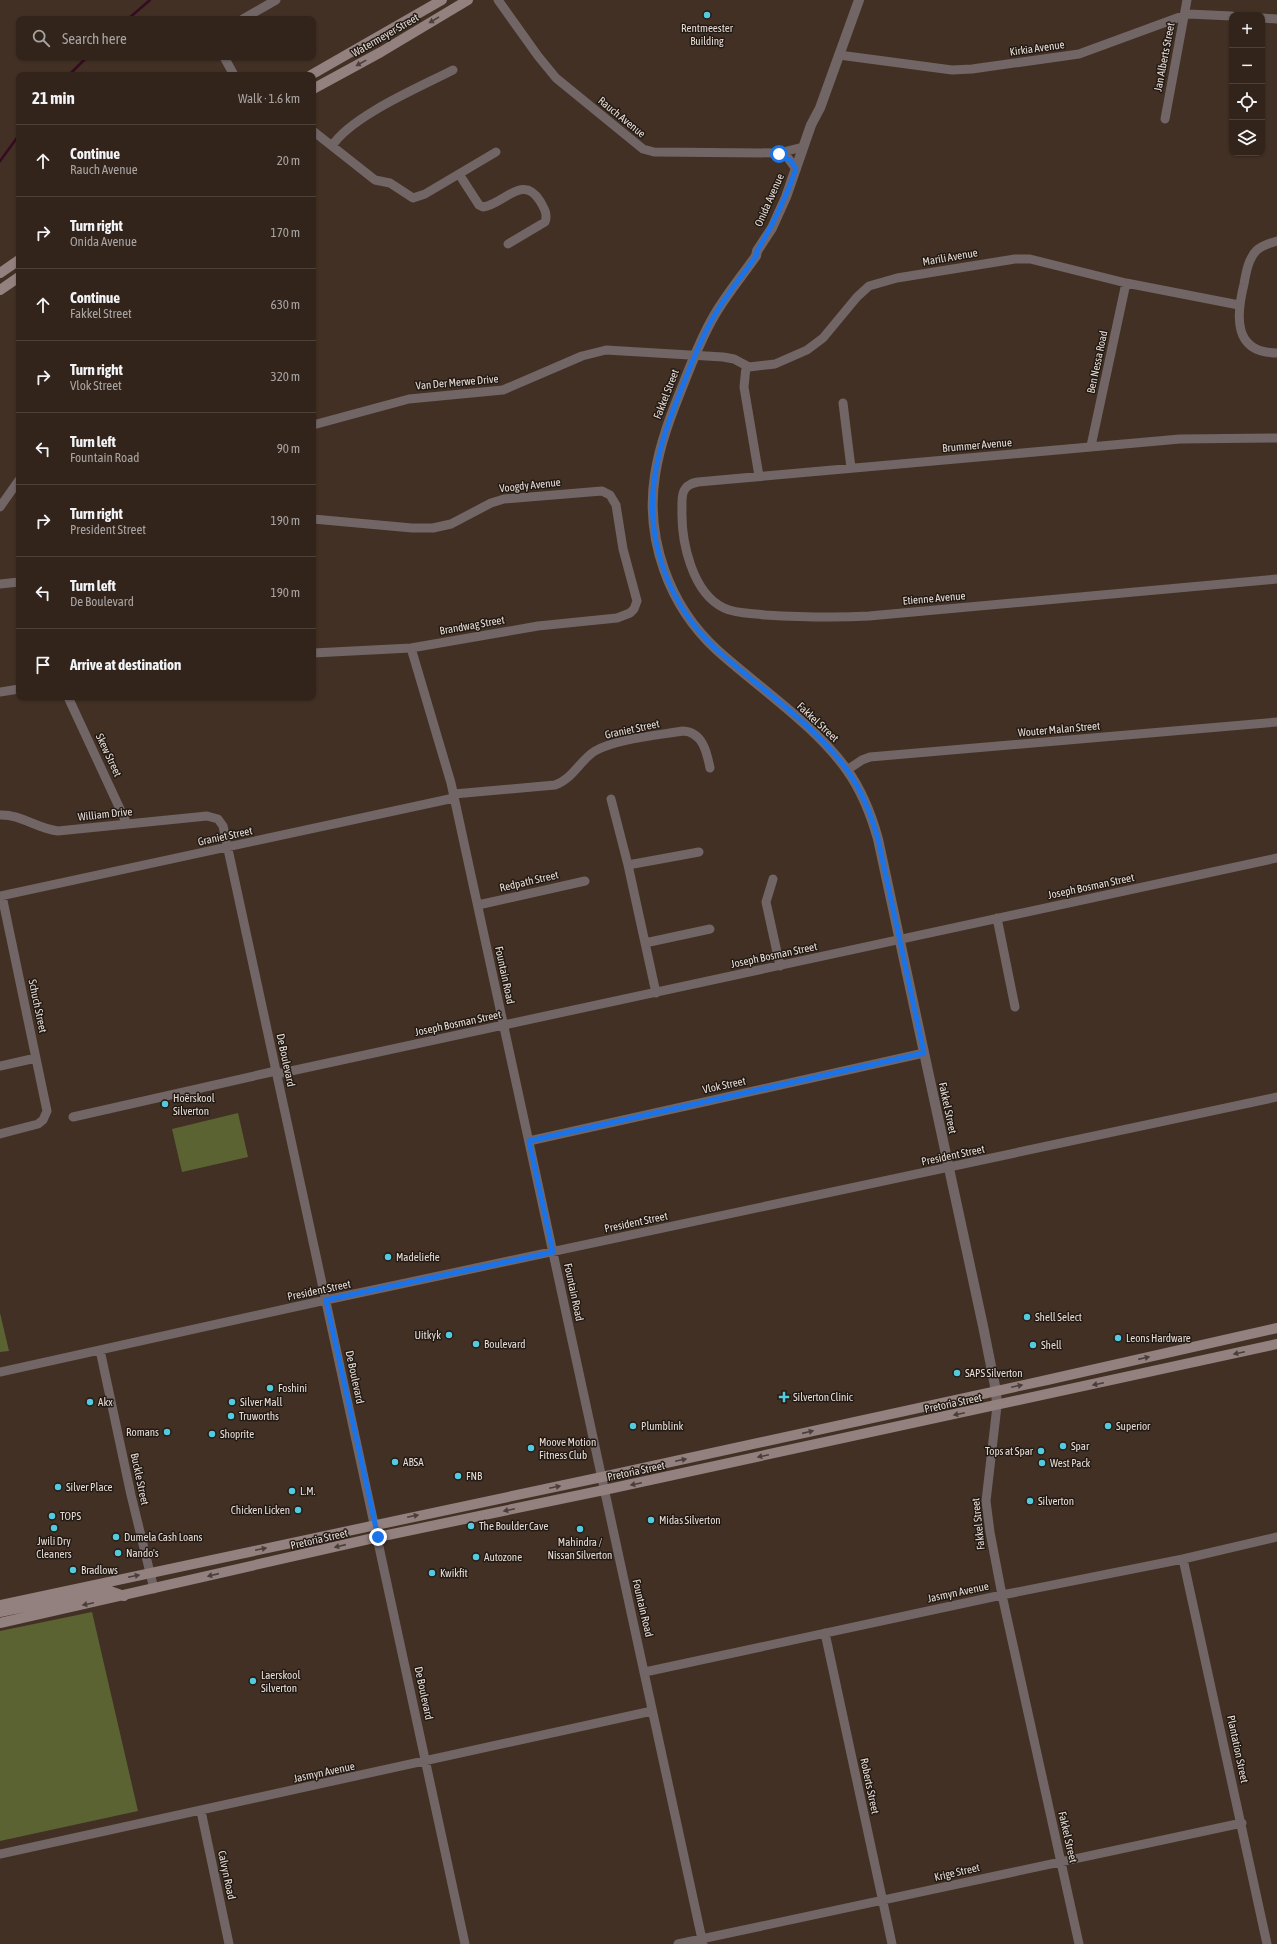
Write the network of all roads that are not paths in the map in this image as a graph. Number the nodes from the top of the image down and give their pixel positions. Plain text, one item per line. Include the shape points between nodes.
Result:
1 (276, 0) edge
2 (442, 0) edge
3 (468, 0) edge
4 (498, 0) edge
5 (859, 0) edge
6 (1187, 0) edge
7 (1184, 15) junction
8 (247, 16) edge
9 (1229, 16) edge
10 (1265, 18) edge
11 (1277, 19) edge
12 (840, 55) junction
13 (226, 60) edge
14 (453, 70) dead end
15 (232, 72) edge
16 (316, 72) edge
17 (316, 87) edge
18 (820, 108) junction
19 (1165, 119) dead end
20 (316, 133) edge
21 (332, 146) junction
22 (803, 147) junction
23 (496, 152) dead end
24 (779, 154) junction
25 (796, 169) junction
26 (459, 174) junction
27 (1277, 241) edge
28 (508, 244) dead end
29 (756, 256) junction
30 (16, 262) edge
31 (0, 273) edge
32 (16, 279) edge
33 (1126, 283) junction
34 (0, 290) edge
35 (1239, 305) junction
36 (1277, 353) edge
37 (694, 356) junction
38 (746, 367) junction
39 (842, 403) dead end
40 (316, 424) edge
41 (1277, 438) edge
42 (1091, 446) junction
43 (851, 468) junction
44 (759, 476) junction
45 (16, 484) edge
46 (684, 490) joint
47 (0, 507) edge
48 (316, 519) edge
49 (1277, 578) edge
50 (16, 582) edge
51 (0, 584) edge
52 (633, 611) joint
53 (411, 648) junction
54 (316, 653) edge
55 (16, 689) edge
56 (0, 692) edge
57 (69, 700) edge
58 (1277, 722) edge
59 (710, 768) dead end
60 (847, 770) junction
61 (454, 796) junction
62 (611, 799) dead end
63 (0, 815) edge
64 (215, 818) joint
65 (127, 824) junction
66 (228, 847) junction
67 (698, 852) dead end
68 (1277, 858) edge
69 (628, 865) junction
70 (773, 879) dead end
71 (585, 881) dead end
72 (1, 896) edge
73 (478, 905) junction
74 (997, 918) junction
75 (710, 929) dead end
76 (899, 939) junction
77 (645, 943) junction
78 (780, 966) junction
79 (656, 992) junction
80 (1015, 1007) dead end
81 (504, 1025) junction
82 (924, 1053) junction
83 (36, 1058) junction
84 (0, 1066) edge
85 (277, 1073) junction
86 (1277, 1097) edge
87 (73, 1117) dead end
88 (0, 1134) edge
89 (529, 1141) junction
90 (949, 1168) junction
91 (553, 1252) junction
92 (326, 1300) junction
93 (1277, 1328) edge
94 (1274, 1346) edge
95 (100, 1350) junction
96 (0, 1372) edge
97 (996, 1390) junction
98 (997, 1406) junction
99 (602, 1477) junction
100 (604, 1490) junction
101 (375, 1524) junction
102 (378, 1537) junction
103 (1277, 1538) edge
104 (1183, 1559) junction
105 (149, 1573) junction
106 (154, 1589) junction
107 (1002, 1594) junction
108 (124, 1596) junction
109 (0, 1605) edge
110 (0, 1612) edge
111 (0, 1623) edge
112 (825, 1633) junction
113 (645, 1672) junction
114 (652, 1711) junction
115 (426, 1761) junction
116 (201, 1811) junction
117 (1242, 1824) junction
118 (0, 1854) edge
119 (1061, 1861) junction
120 (883, 1901) junction
121 (703, 1941) edge
122 (229, 1944) edge
123 (466, 1944) edge
124 (678, 1944) edge
125 (892, 1944) edge
126 (1080, 1944) edge
127 (1267, 1944) edge

1 - 8 street
2 - 16 main road, Watermeyer Street
3 -> 17 main road, Watermeyer Street
4 - 24 street, Rauch Avenue via 556,78 639,147 654,152
5 - 12 street, Onida Avenue
6 - 7 street, Jan Alberts Street
7 - 9 street, Kirkia Avenue via 1196,13
7 - 12 street, Kirkia Avenue via 1078,54 984,68 952,70
7 - 19 street, Jan Alberts Street
10 - 11 street
12 - 18 street, Onida Avenue
13 - 15 street
14 - 21 street via 357,122 342,132
18 - 22 street, Onida Avenue
18 - 29 street, Onida Avenue via 817,129 784,217 766,248
20 - 21 street
21 - 26 street via 377,181 390,183 414,198 419,198
22 - 24 street, Rauch Avenue
22 - 25 street, Onida Avenue
23 - 26 street
24 - 25 street via 791,161
25 - 29 street, Onida Avenue via 778,216
26 - 28 street via 479,205 483,207 524,188 537,196 546,212 545,222
27 - 35 street via 1255,253 1248,268
29 - 37 street, Onida Avenue via 713,317
30 - 31 main road
32 - 34 main road
33 - 35 street, Marili Avenue
33 - 38 street, Marili Avenue via 1026,258 897,278 875,284 863,291 823,338 807,350 775,364
33 - 42 street, Ben Nessa Road
35 - 36 street via 1238,324 1244,339 1261,351
37 - 38 street via 730,358
37 - 40 street, Van Der Merwe Drive via 606,350 582,356 503,390 409,399
37 - 60 street, Fakkel Street via 668,423 655,475 653,520 665,573 683,610 704,638 818,737
38 - 44 street via 744,387
39 - 43 street
41 - 42 street, Brummer Avenue via 1210,438
42 - 43 street, Brummer Avenue
43 - 44 street, Brummer Avenue
44 - 46 street, Brummer Avenue via 698,482
45 - 47 street
46 - 49 street, Etienne Avenue via 682,530 687,554 706,594 717,604 734,612 803,617 854,617
48 - 52 street, Voogdy Avenue via 433,528 451,524 490,503 504,499 602,491 610,495 616,505 623,549 636,592
50 - 51 street
52 - 53 street, Brandwag Street via 617,618 533,627
53 - 54 street, Brandwag Street
53 - 61 street, Fountain Road
55 - 56 street
57 - 65 street, Skew Street
58 - 60 street, Wouter Malan Street via 870,757
59 - 61 street, Graniet Street via 700,739 683,730 617,743 597,750 564,781 555,785
60 - 76 street, Fakkel Street via 872,818
61 - 66 street, Graniet Street
61 - 73 street, Fountain Road
62 - 69 street
63 - 65 street, William Drive via 16,817 58,831
64 - 65 street, William Drive via 207,816
64 - 66 street, De Boulevard via 223,826
66 - 72 street, Graniet Street
66 - 85 street, De Boulevard
67 - 69 street
68 - 74 street, Joseph Bosman Street
69 - 77 street
70 - 78 street via 766,902
71 - 73 street, Redpath Street
72 - 83 street, Schuch Street
73 - 81 street, Fountain Road
74 - 76 street, Joseph Bosman Street
74 - 80 street
75 - 77 street
76 - 78 street, Joseph Bosman Street
76 - 82 street, Fakkel Street
77 - 79 street
78 - 79 street, Joseph Bosman Street
79 - 81 street, Joseph Bosman Street
81 - 85 street, Joseph Bosman Street
81 - 89 street, Fountain Road
82 - 89 street, Vlok Street
82 - 90 street, Fakkel Street
83 - 84 street
83 - 88 street, Schuch Street via 47,1108 43,1120 35,1126
85 - 87 street, Joseph Bosman Street
85 - 92 street, De Boulevard
86 - 90 street, President Street
89 - 91 street, Fountain Road
90 - 91 street, President Street
90 - 97 street, Fakkel Street
91 - 92 street, President Street
91 - 99 street, Fountain Road
92 - 95 street, President Street
92 - 101 street, De Boulevard
97 -> 93 main road, Pretoria Street
94 -> 98 main road, Pretoria Street
95 - 96 street, President Street
95 - 105 street, Buckle Street
97 - 98 street, Fakkel Street
99 -> 97 main road, Pretoria Street
98 -> 100 main road, Pretoria Street
98 - 107 street, Fakkel Street via 986,1501
99 - 100 street, Fountain Road
101 -> 99 main road, Pretoria Street
100 -> 102 main road, Pretoria Street
100 - 113 street, Fountain Road
101 - 102 street, De Boulevard
105 -> 101 main road, Pretoria Street
102 -> 106 main road, Pretoria Street
102 - 115 street, De Boulevard
103 - 104 street, Jasmyn Avenue
104 - 107 street, Jasmyn Avenue
104 - 117 street, Plantation Street
105 - 106 street, Buckle Street
109 -> 105 main road, Pretoria Street
106 - 108 main road, Pretoria Street
107 - 112 street, Jasmyn Avenue
107 - 119 street, Fakkel Street
108 - 110 main road via 101,1591
108 -> 111 main road, Pretoria Street
112 - 113 street, Jasmyn Avenue
112 - 120 street, Roberts Street
113 - 114 street, Fountain Road
114 - 115 street, Jasmyn Avenue
114 - 121 street, Fountain Road
115 - 116 street, Jasmyn Avenue
115 - 123 street, De Boulevard
116 - 118 street, Jasmyn Avenue
116 - 122 street, Calvyn Road
117 - 119 street, Krige Street
117 - 127 street, Plantation Street
119 - 120 street, Krige Street
119 - 126 street, Fakkel Street
120 - 121 street, Krige Street
120 - 125 street, Roberts Street
121 - 124 street, Krige Street

